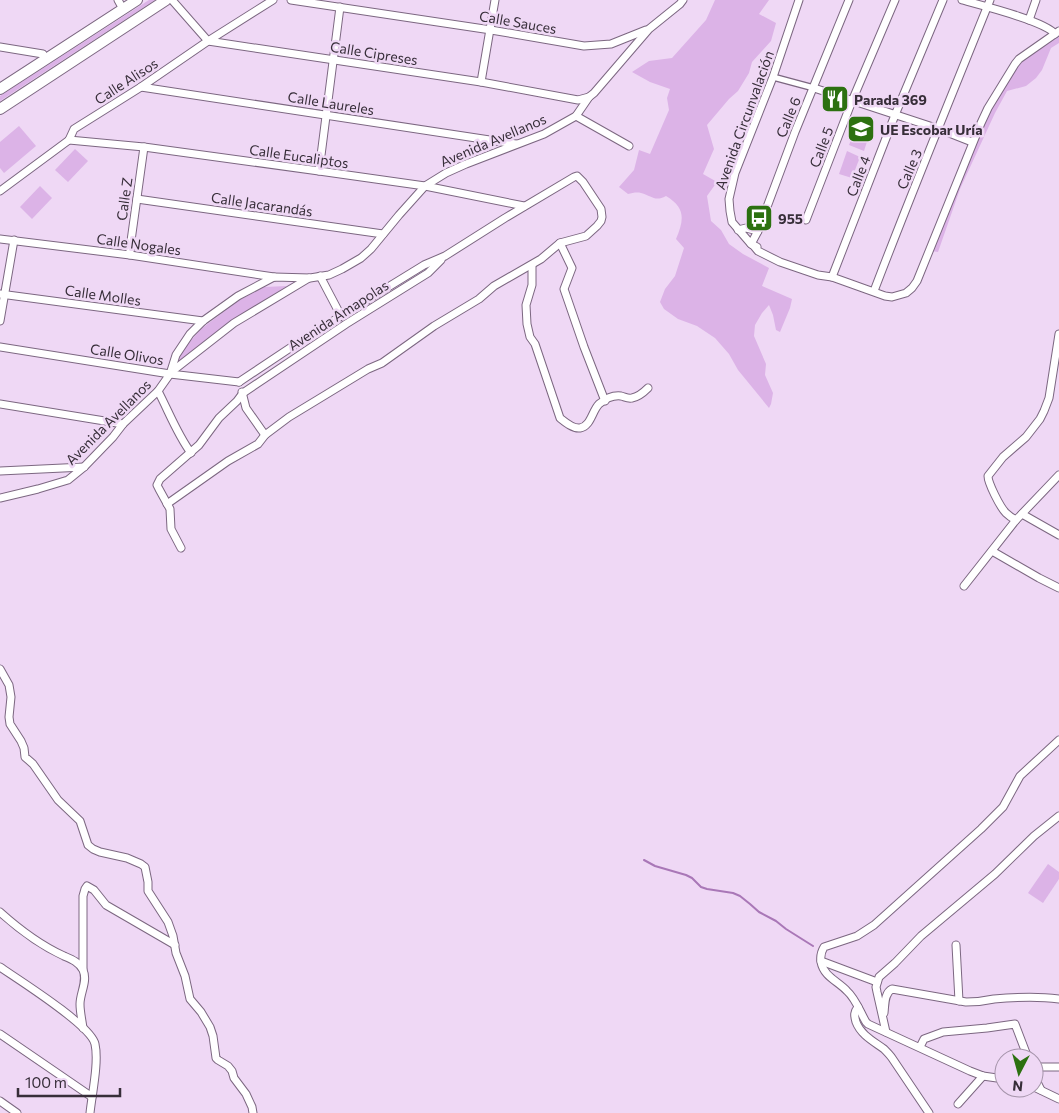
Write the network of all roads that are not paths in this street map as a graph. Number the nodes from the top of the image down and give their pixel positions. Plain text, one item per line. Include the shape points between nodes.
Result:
1 (137, 0) edge
2 (166, 0) edge
3 (172, 0) edge
4 (274, 0) edge
5 (291, 0) edge
6 (496, 0) edge
7 (683, 0) edge
8 (800, 0) edge
9 (849, 0) edge
10 (894, 0) edge
11 (942, 0) edge
12 (962, 0) edge
13 (1036, 0) edge
14 (988, 4) edge
15 (120, 5) edge
16 (340, 7) junction
17 (1029, 20) junction
18 (649, 29) junction
19 (491, 30) junction
20 (1057, 33) edge
21 (208, 42) junction
22 (0, 47) edge
23 (46, 59) junction
24 (334, 60) junction
25 (773, 77) junction
26 (482, 82) junction
27 (141, 87) junction
28 (814, 88) junction
29 (0, 89) edge
30 (589, 97) junction
31 (852, 101) junction
32 (0, 109) edge
33 (326, 115) junction
34 (895, 115) junction
35 (576, 116) junction
36 (939, 129) junction
37 (69, 140) junction
38 (972, 142) junction
39 (517, 144) junction
40 (629, 146) dead end
41 (144, 147) junction
42 (319, 171) junction
43 (425, 186) junction
44 (0, 191) edge
45 (137, 199) junction
46 (524, 206) junction
47 (806, 220) dead end
48 (738, 230) junction
49 (758, 231) junction
50 (383, 234) junction
51 (0, 239) edge
52 (14, 240) junction
53 (560, 243) junction
54 (752, 244) junction
55 (130, 255) junction
56 (445, 256) junction
57 (532, 265) junction
58 (320, 276) junction
59 (274, 277) junction
60 (832, 277) junction
61 (310, 278) junction
62 (874, 292) junction
63 (2, 294) edge
64 (341, 316) junction
65 (0, 321) edge
66 (203, 321) junction
67 (1059, 334) edge
68 (0, 347) edge
69 (170, 374) junction
70 (239, 382) junction
71 (648, 388) dead end
72 (158, 390) junction
73 (243, 393) junction
74 (605, 400) junction
75 (0, 404) edge
76 (123, 424) junction
77 (265, 435) junction
78 (191, 453) junction
79 (84, 467) junction
80 (0, 471) edge
81 (1059, 475) edge
82 (0, 498) edge
83 (167, 504) junction
84 (1022, 514) junction
85 (1016, 520) junction
86 (1059, 535) edge
87 (180, 548) dead end
88 (992, 551) junction
89 (964, 586) dead end
90 (1059, 588) edge
91 (0, 669) edge
92 (1059, 740) edge
93 (1059, 816) edge
94 (0, 912) edge
95 (175, 945) junction
96 (956, 945) dead end
97 (821, 961) junction
98 (0, 967) edge
99 (83, 969) junction
100 (877, 982) junction
101 (1059, 999) edge
102 (959, 1001) junction
103 (858, 1007) junction
104 (882, 1015) junction
105 (83, 1028) junction
106 (886, 1032) junction
107 (0, 1034) edge
108 (920, 1047) junction
109 (1024, 1048) edge
110 (1044, 1067) edge
111 (1059, 1067) edge
112 (983, 1076) junction
113 (994, 1078) edge
114 (1044, 1092) edge
115 (92, 1097) junction
116 (1059, 1099) edge
117 (0, 1102) edge
118 (958, 1104) dead end
119 (17, 1113) edge
120 (90, 1113) edge
121 (253, 1113) edge
122 (929, 1113) edge

1 - 15 main road
2 - 32 main road
3 - 21 street
4 - 21 street, Calle Alisos
5 - 16 street, Calle Sauces
6 - 19 street
7 - 18 street, Avenida Avellanos
8 - 25 street, Avenida Circunvalación
9 - 28 street, Calle 6
10 - 31 street, Calle 5
11 - 34 street, Calle 4
12 - 14 street
13 - 17 street
14 - 17 street
14 - 36 street, Calle 3
15 - 23 main road
16 - 19 street, Calle Sauces
16 - 24 street
17 - 20 street
18 - 19 street, Calle Sauces via 611,44 584,46
18 - 30 street, Avenida Avellanos
19 - 26 street
20 - 38 street via 1015,64
21 - 24 street, Calle Cipreses
21 - 27 street, Calle Alisos
22 - 23 street via 43,54
23 - 29 main road
24 - 26 street, Calle Cipreses
24 - 33 street
25 - 28 street
25 - 48 street, Avenida Circunvalación via 731,186 730,211
26 - 30 street, Calle Cipreses via 578,100
27 - 33 street, Calle Laureles
27 - 37 street, Calle Alisos via 74,129
28 - 31 street
28 - 49 street, Calle 6
30 - 35 street, Avenida Avellanos
31 - 34 street
31 - 47 street, Calle 5
33 - 39 street, Calle Laureles
33 - 42 street
34 - 36 street
34 - 60 street, Calle 4
35 - 39 street, Avenida Avellanos via 544,134
35 - 40 street
36 - 38 street
36 - 62 street, Calle 3
37 - 41 street, Calle Eucaliptos
37 - 44 street, Calle Alisos
38 - 62 street via 917,281 906,293 898,296
39 - 43 street, Avenida Avellanos via 446,173
41 - 42 street, Calle Eucaliptos
41 - 45 street, Calle Z
42 - 43 street, Calle Eucaliptos
43 - 46 street, Calle Eucaliptos
43 - 50 street, Avenida Avellanos
45 - 50 street, Calle Jacarandás
45 - 55 street, Calle Z
46 - 53 street, Avenida Amapolas via 574,177 583,182 600,206 601,221 586,236
46 - 56 street, Avenida Amapolas
48 - 49 street
48 - 54 street, Avenida Circunvalación
49 - 54 street, Calle 6
50 - 58 street, Avenida Avellanos via 360,258 329,275
51 - 52 street, Calle Nogales
52 - 55 street, Calle Nogales
52 - 63 street
53 - 57 street
53 - 74 street via 572,268 564,289
54 - 60 street
55 - 59 street, Calle Nogales
56 - 64 street, Avenida Amapolas
56 - 73 street, Avenida Amapolas via 428,273
57 - 74 street via 532,285 526,305 527,324 558,414 565,423 582,427
57 - 77 street via 494,286 382,363 289,417
58 - 61 street, Avenida Avellanos
58 - 64 street
59 - 61 street, Avenida Avellanos
59 - 66 street, Avenida Avellanos via 238,296
60 - 62 street
61 - 69 street via 234,324
63 - 65 street
63 - 66 street, Calle Molles
64 - 70 street, Avenida Amapolas
66 - 69 street, Avenida Avellanos via 181,346
67 - 85 street via 1049,398 1040,419 988,476 1005,512
68 - 69 street, Calle Olivos
69 - 70 street, Calle Olivos
69 - 72 street, Avenida Avellanos
70 - 73 street
71 - 74 street via 635,397 615,396
72 - 76 street, Avenida Avellanos
72 - 78 street
73 - 77 street via 246,408
73 - 78 street, Avenida Amapolas
75 - 76 street
76 - 79 street, Avenida Avellanos
77 - 83 street via 258,444
78 - 83 street, Avenida Amapolas via 158,482 158,489
79 - 80 street
79 - 82 street, Avenida Avellanos via 68,480
81 - 84 street
83 - 87 street via 173,534
84 - 85 street
84 - 86 street
85 - 88 street
88 - 89 street
88 - 90 street
91 - 95 street via 9,685 10,724 21,740 25,757 34,764 58,800 80,821 88,845 145,867 148,891 168,922
92 - 97 street via 1020,776 1003,807 981,829 874,925 857,936 824,947
93 - 100 street via 920,936
94 - 99 street via 22,931
95 - 99 street via 106,906 88,886 83,896
95 - 121 street via 190,998 210,1027 216,1058 232,1071
96 - 102 street
97 - 100 street
97 - 103 street via 826,973 847,991
98 - 105 street via 56,1005
99 - 105 street via 80,1003
100 - 104 street
101 - 102 street via 1036,996
102 - 104 street via 892,989 886,995
103 - 106 street via 868,1024
103 - 122 street via 854,1014 858,1027 892,1058
104 - 106 street
105 - 115 street via 95,1042
106 - 108 street
107 - 115 street
108 - 109 street via 924,1039 943,1032 1015,1024
108 - 112 street
110 - 111 street
112 - 113 street
112 - 118 street
114 - 116 street
115 - 120 street
117 - 119 street

